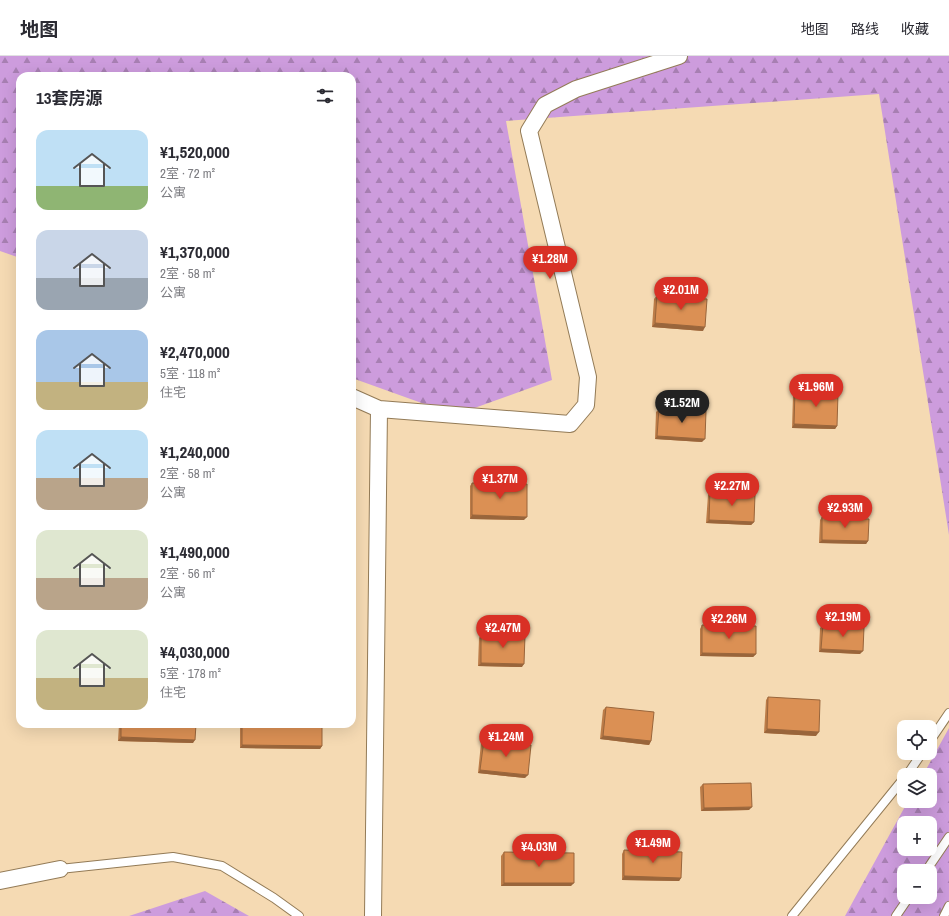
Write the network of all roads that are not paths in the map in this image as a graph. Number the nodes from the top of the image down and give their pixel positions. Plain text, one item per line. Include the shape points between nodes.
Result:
1 (679, 56) edge
2 (356, 399) edge
3 (379, 409) junction
4 (949, 713) edge
5 (937, 731) edge
6 (897, 787) edge
7 (949, 837) edge
8 (931, 864) edge
9 (60, 869) joint
10 (0, 881) edge
11 (904, 904) edge
12 (949, 906) edge
13 (299, 916) edge
14 (373, 916) edge
15 (792, 916) edge
16 (896, 916) edge
17 (944, 916) edge

1 - 3 street via 576,89 545,105 529,131 588,377 586,405 570,424
2 - 3 street
3 - 14 street
4 - 5 lane
6 - 15 lane
7 - 8 lane
9 - 10 street
9 - 13 lane via 173,857 222,866
11 - 16 lane
12 - 17 lane

